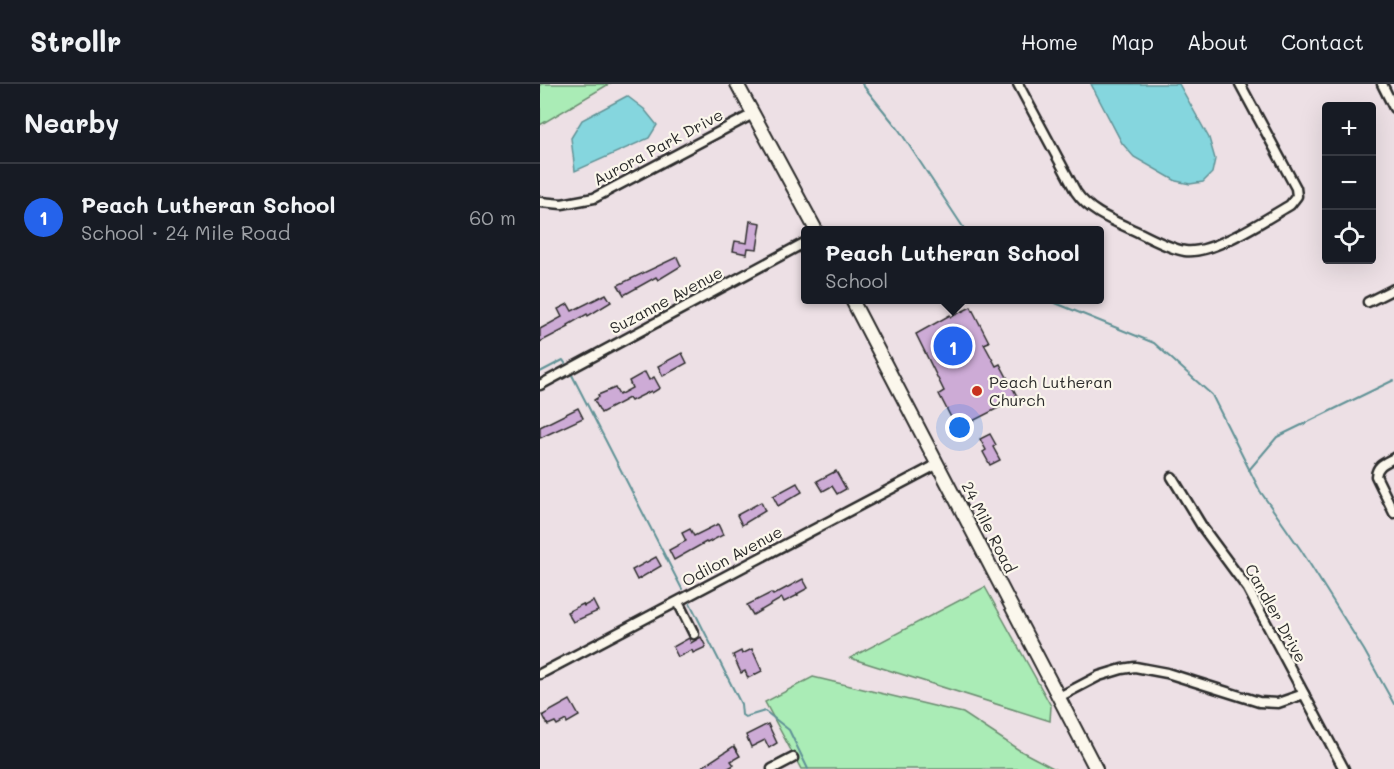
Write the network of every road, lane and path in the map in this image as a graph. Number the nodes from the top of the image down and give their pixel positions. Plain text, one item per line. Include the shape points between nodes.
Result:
1 (736, 84) edge
2 (1018, 84) edge
3 (1240, 84) edge
4 (1382, 84) edge
5 (1394, 108) edge
6 (753, 114) junction
7 (540, 201) edge
8 (813, 226) edge
9 (801, 245) edge
10 (1394, 289) edge
11 (1368, 302) dead end
12 (854, 304) edge
13 (540, 385) edge
14 (1394, 458) edge
15 (938, 464) junction
16 (1172, 477) dead end
17 (1394, 513) edge
18 (678, 602) junction
19 (694, 634) dead end
20 (540, 674) edge
21 (1304, 694) junction
22 (1059, 697) junction
23 (793, 758) dead end
24 (772, 769) edge
25 (1096, 769) edge
26 (1344, 769) edge

1 - 6 street
2 - 3 street via 1085,204 1175,248 1193,252 1218,244 1290,205 1298,196
4 - 5 street
6 - 7 street, Aurora Park Drive via 594,198 562,204
6 - 8 street
9 - 13 street, Suzanne Avenue
10 - 11 street
12 - 15 street, 24 Mile Road
14 - 17 street via 1377,470 1377,480
15 - 18 street, Odilon Avenue
15 - 22 street, 24 Mile Road
16 - 21 street, Candler Drive via 1248,589
18 - 19 street
18 - 20 street, Odilon Avenue
21 - 22 street via 1278,703 1259,702 1135,667 1099,676
21 - 26 street, Candler Drive
22 - 25 street, 24 Mile Road
23 - 24 street

